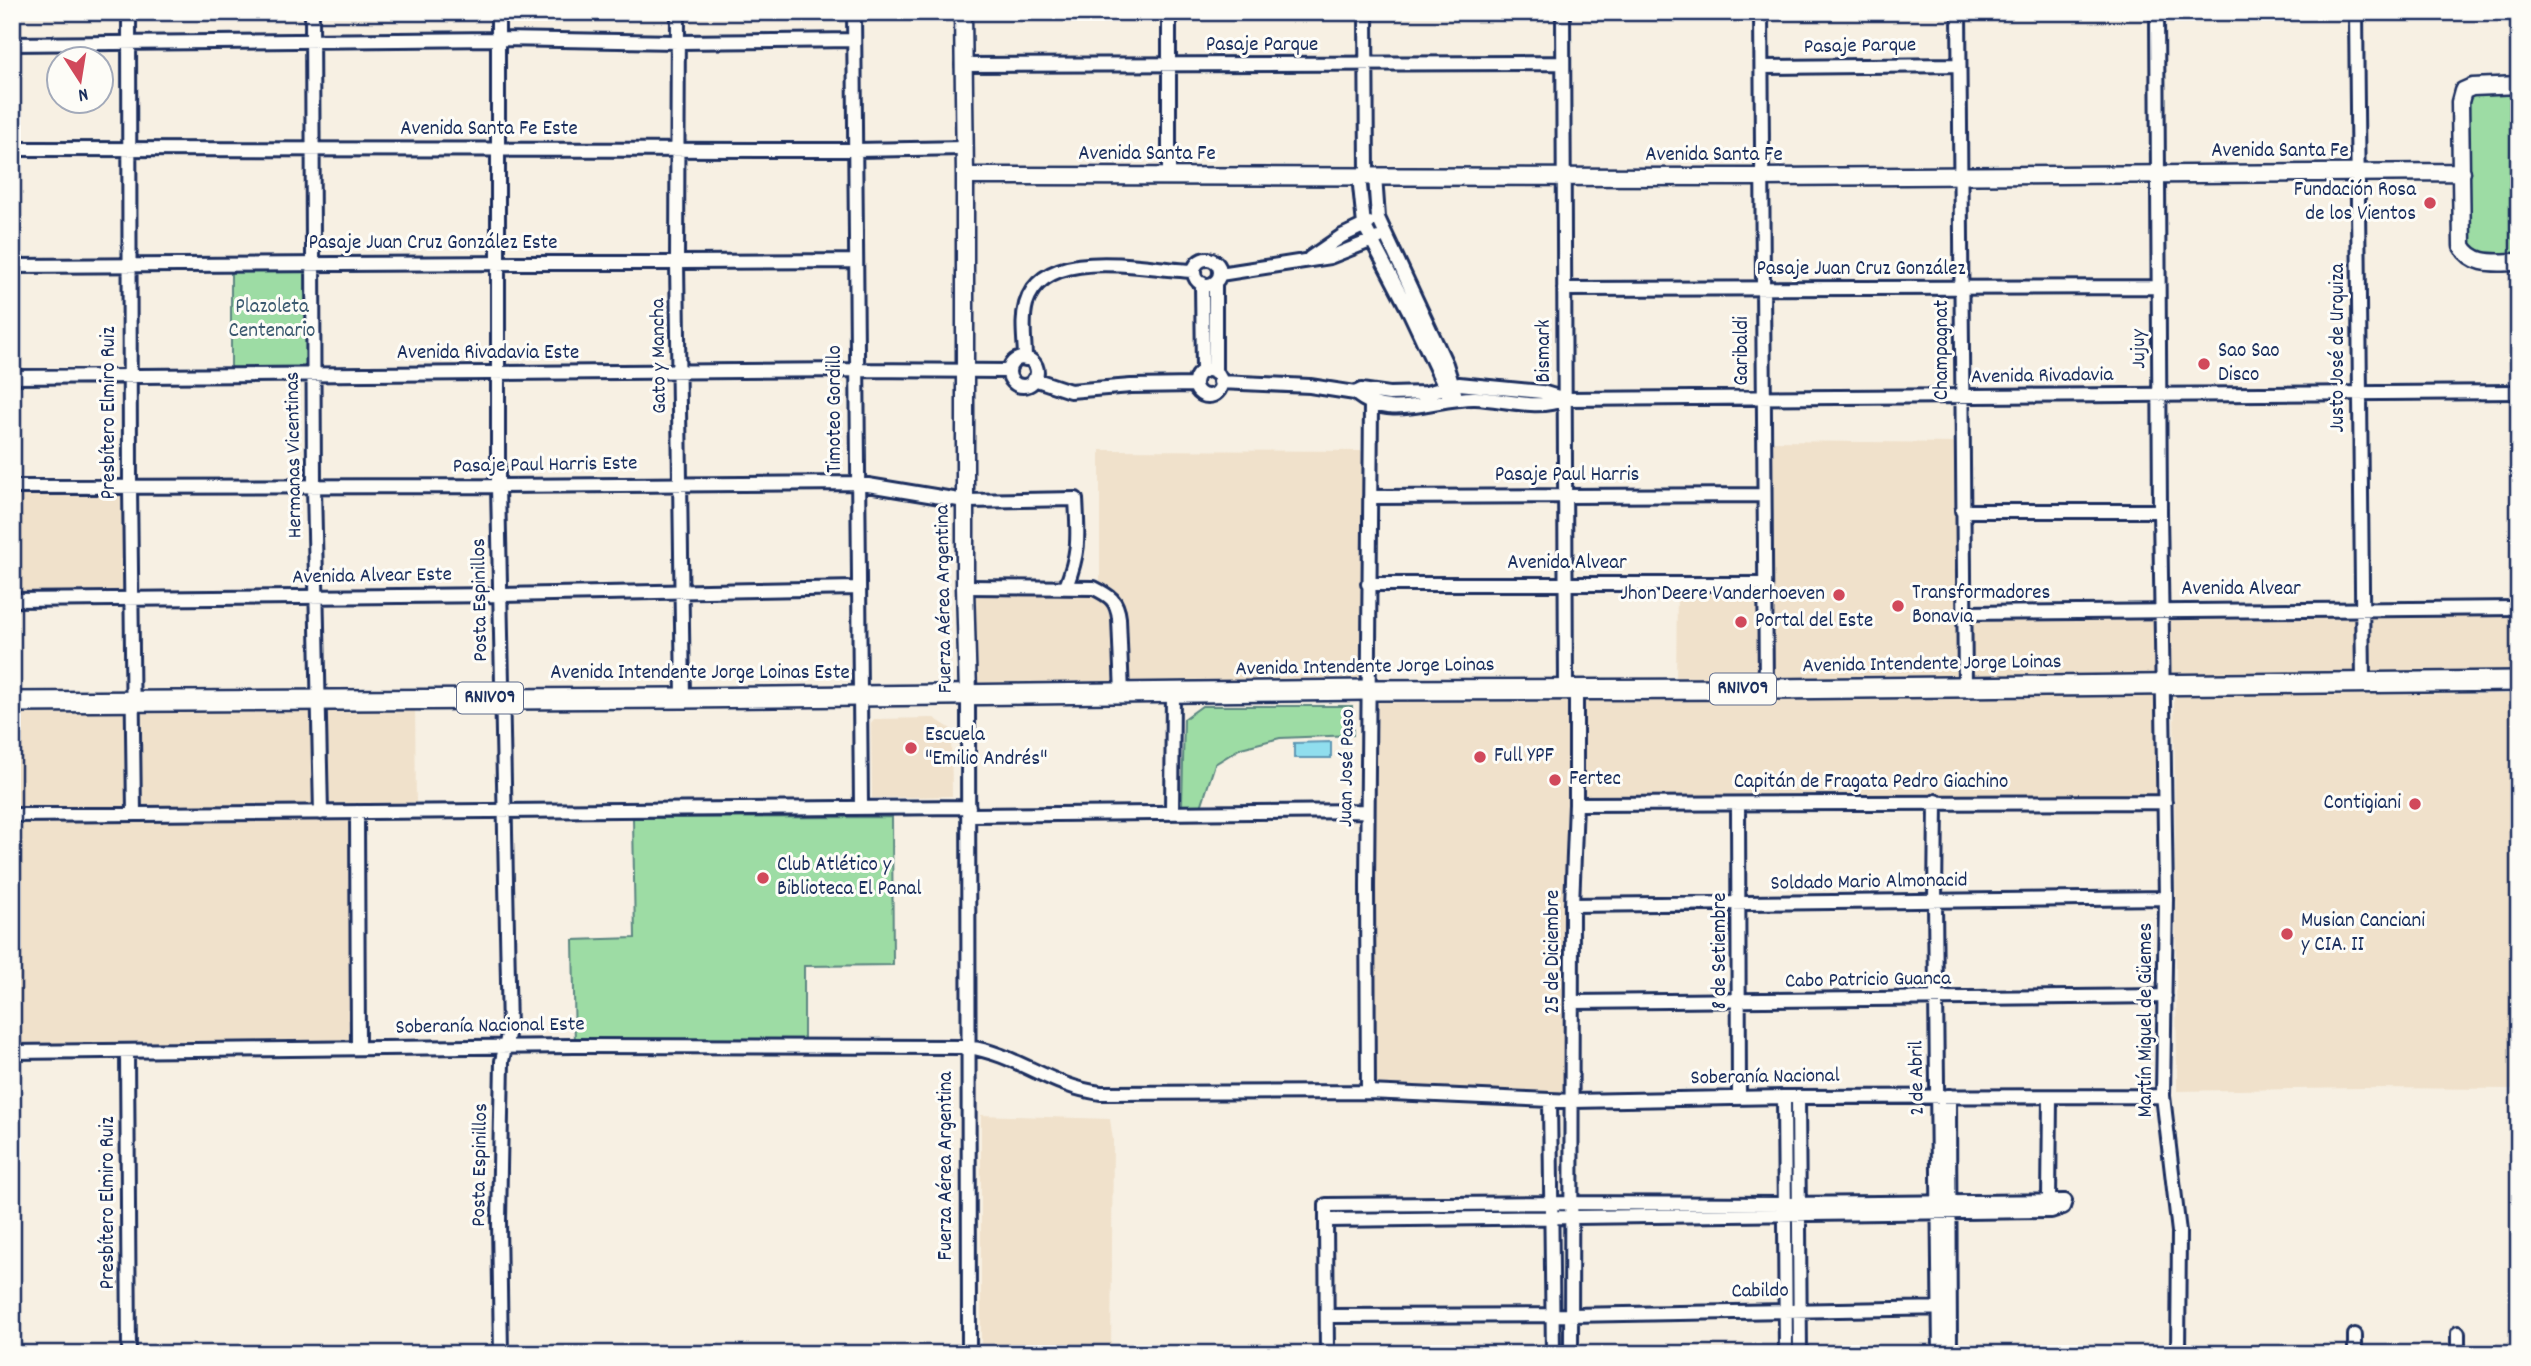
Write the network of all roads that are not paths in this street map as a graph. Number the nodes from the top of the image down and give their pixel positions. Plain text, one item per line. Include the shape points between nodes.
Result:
1 (129, 12) edge
2 (312, 12) edge
3 (498, 12) edge
4 (678, 12) edge
5 (854, 12) edge
6 (963, 12) edge
7 (1169, 12) edge
8 (1366, 12) edge
9 (1563, 12) edge
10 (1761, 12) edge
11 (1959, 12) edge
12 (2157, 12) edge
13 (2356, 12) edge
14 (498, 39) junction
15 (854, 40) junction
16 (312, 42) junction
17 (678, 42) junction
18 (129, 43) junction
19 (12, 44) edge
20 (1563, 63) junction
21 (1367, 64) junction
22 (962, 65) junction
23 (1169, 65) junction
24 (1959, 65) junction
25 (1762, 67) junction
26 (2519, 85) edge
27 (129, 148) junction
28 (965, 148) junction
29 (12, 149) edge
30 (314, 149) junction
31 (497, 149) junction
32 (856, 150) junction
33 (678, 151) junction
34 (2358, 172) junction
35 (2462, 172) junction
36 (2158, 173) junction
37 (965, 176) junction
38 (1169, 176) junction
39 (1367, 176) junction
40 (1959, 176) junction
41 (1563, 177) junction
42 (1762, 177) junction
43 (1379, 219) junction
44 (1364, 225) junction
45 (1385, 235) junction
46 (1372, 240) junction
47 (1310, 258) junction
48 (855, 261) junction
49 (2519, 262) edge
50 (496, 263) junction
51 (677, 263) junction
52 (129, 264) junction
53 (313, 264) junction
54 (12, 266) edge
55 (1194, 271) junction
56 (1212, 280) junction
57 (2158, 287) junction
58 (1564, 289) junction
59 (1762, 289) junction
60 (1962, 289) junction
61 (1025, 359) junction
62 (855, 370) junction
63 (964, 370) junction
64 (1009, 371) junction
65 (499, 373) junction
66 (680, 373) junction
67 (130, 375) junction
68 (313, 375) junction
69 (1213, 376) junction
70 (12, 377) edge
71 (1034, 379) junction
72 (1195, 385) junction
73 (1448, 386) junction
74 (2358, 392) junction
75 (2519, 392) edge
76 (1355, 393) junction
77 (2159, 395) junction
78 (1763, 398) junction
79 (1963, 398) junction
80 (1565, 399) junction
81 (1454, 400) junction
82 (1371, 402) junction
83 (856, 483) junction
84 (682, 484) junction
85 (498, 486) junction
86 (12, 487) edge
87 (130, 487) junction
88 (314, 487) junction
89 (1565, 495) junction
90 (1764, 495) junction
91 (1370, 497) junction
92 (965, 501) junction
93 (1962, 511) junction
94 (2160, 511) junction
95 (1566, 583) junction
96 (1368, 584) junction
97 (1765, 584) junction
98 (965, 587) junction
99 (1066, 587) junction
100 (858, 588) junction
101 (682, 592) junction
102 (501, 595) junction
103 (317, 597) junction
104 (131, 599) junction
105 (12, 600) edge
106 (2519, 608) edge
107 (2161, 609) junction
108 (2361, 609) junction
109 (1964, 613) junction
110 (2519, 681) edge
111 (2363, 683) junction
112 (2162, 685) junction
113 (1965, 687) junction
114 (1766, 689) junction
115 (1368, 690) junction
116 (1571, 690) junction
117 (1173, 693) junction
118 (968, 694) junction
119 (1122, 694) junction
120 (859, 696) junction
121 (502, 698) junction
122 (683, 698) junction
123 (319, 699) junction
124 (12, 702) edge
125 (133, 702) junction
126 (1936, 801) junction
127 (2165, 802) junction
128 (1576, 804) junction
129 (1738, 804) junction
130 (861, 806) junction
131 (503, 810) junction
132 (969, 811) junction
133 (1367, 811) junction
134 (358, 812) junction
135 (321, 813) junction
136 (1172, 813) junction
137 (134, 814) junction
138 (12, 815) edge
139 (2166, 898) junction
140 (1935, 902) junction
141 (1740, 904) junction
142 (1572, 905) junction
143 (2165, 996) junction
144 (1936, 1000) junction
145 (1572, 1002) junction
146 (1741, 1002) junction
147 (968, 1047) junction
148 (358, 1048) junction
149 (507, 1048) junction
150 (12, 1052) edge
151 (127, 1052) junction
152 (1368, 1092) junction
153 (1944, 1096) junction
154 (2163, 1096) junction
155 (1739, 1097) junction
156 (1784, 1097) junction
157 (1798, 1097) junction
158 (2050, 1097) junction
159 (1550, 1100) junction
160 (1573, 1101) junction
161 (1551, 1203) junction
162 (1943, 1208) junction
163 (1785, 1209) junction
164 (1799, 1209) junction
165 (1572, 1210) junction
166 (1552, 1219) junction
167 (1326, 1220) junction
168 (1944, 1308) junction
169 (1786, 1311) junction
170 (1800, 1311) junction
171 (1552, 1314) junction
172 (1570, 1315) junction
173 (1327, 1316) junction
174 (2458, 1333) dead end
175 (2355, 1335) dead end
176 (129, 1354) edge
177 (501, 1354) edge
178 (969, 1354) edge
179 (1327, 1354) edge
180 (1553, 1354) edge
181 (1571, 1354) edge
182 (1786, 1354) edge
183 (1800, 1354) edge
184 (1940, 1354) edge
185 (1950, 1354) edge
186 (2178, 1354) edge
187 (2355, 1354) edge
188 (2458, 1354) edge

1 - 18 street, Presbítero Elmiro Ruiz
2 - 16 street, Hermanas Vicentinas
3 - 14 street, Posta Espinillos
4 - 17 street, Gato y Mancha
5 - 15 street, Timoteo Gordillo
6 - 22 street, Fuerza Aérea Argentina
7 - 23 street
8 - 21 street
9 - 20 street, Bismark
10 - 25 street, Garibaldi
11 - 24 street, Champagnat
12 - 36 street, Jujuy
13 - 34 street, Justo José de Urquiza
14 - 16 street
14 - 17 street
14 - 31 street, Posta Espinillos
15 - 17 street
15 - 32 street, Timoteo Gordillo
16 - 18 street
16 - 30 street, Hermanas Vicentinas
17 - 33 street, Gato y Mancha
18 - 19 street
18 - 27 street, Presbítero Elmiro Ruiz
20 - 21 street, Pasaje Parque
20 - 41 street, Bismark
21 - 23 street, Pasaje Parque
21 - 39 street
22 - 23 street, Pasaje Parque
22 - 28 street, Fuerza Aérea Argentina
23 - 38 street
24 - 25 street, Pasaje Parque
24 - 40 street, Champagnat
25 - 42 street, Garibaldi
26 - 35 street via 2463,91
27 - 29 street, Avenida Santa Fe Este
27 - 30 street, Avenida Santa Fe Este
27 - 52 street, Presbítero Elmiro Ruiz
28 - 32 street, Avenida Santa Fe Este
28 - 37 street, Fuerza Aérea Argentina
30 - 31 street, Avenida Santa Fe Este
30 - 53 street, Hermanas Vicentinas
31 - 33 street, Avenida Santa Fe Este
31 - 50 street, Posta Espinillos
32 - 33 street, Avenida Santa Fe Este
32 - 48 street, Timoteo Gordillo
33 - 51 street, Gato y Mancha
34 - 35 street, Avenida Santa Fe
34 - 36 street, Avenida Santa Fe
34 - 74 street, Justo José de Urquiza
35 - 49 street via 2462,246 2467,255 2479,262
36 - 40 street, Avenida Santa Fe
36 - 57 street, Jujuy
37 - 38 street, Avenida Santa Fe
37 - 63 street, Fuerza Aérea Argentina
38 - 39 street, Avenida Santa Fe
39 - 41 street, Avenida Santa Fe
39 - 43 street
39 - 44 street
40 - 42 street, Avenida Santa Fe
40 - 60 street, Champagnat
41 - 42 street, Avenida Santa Fe
41 - 58 street, Bismark
42 - 59 street, Garibaldi
43 - 44 street
43 - 45 street
44 - 46 street
44 - 47 street
45 - 46 street
45 - 73 street via 1446,363
46 - 47 street via 1345,253
46 - 73 street
47 - 56 street
48 - 51 street, Pasaje Juan Cruz González Este
48 - 62 street, Timoteo Gordillo
50 - 51 street, Pasaje Juan Cruz González Este
50 - 53 street, Pasaje Juan Cruz González Este
50 - 65 street, Posta Espinillos
51 - 66 street, Gato y Mancha
52 - 53 street, Pasaje Juan Cruz González Este
52 - 54 street, Pasaje Juan Cruz González Este
52 - 67 street, Presbítero Elmiro Ruiz
53 - 68 street, Hermanas Vicentinas
55 - 56 street via 1196,279
55 - 56 street via 1197,263 1208,259 1219,265
55 - 61 street via 1079,265 1055,271 1040,282 1027,302
56 - 69 street
57 - 60 street, Pasaje Juan Cruz González
57 - 77 street, Jujuy
58 - 59 street, Pasaje Juan Cruz González
58 - 80 street, Bismark
59 - 60 street, Pasaje Juan Cruz González
59 - 78 street, Garibaldi
60 - 79 street, Champagnat
61 - 64 street via 1013,363
61 - 71 street via 1035,367
62 - 63 street, Avenida Rivadavia Este
62 - 66 street, Avenida Rivadavia Este
62 - 83 street, Timoteo Gordillo
63 - 64 street, Avenida Rivadavia
63 - 92 street, Fuerza Aérea Argentina
64 - 71 street, Avenida Rivadavia via 1018,385
65 - 66 street, Avenida Rivadavia Este
65 - 68 street, Avenida Rivadavia Este
65 - 85 street, Posta Espinillos
66 - 84 street, Gato y Mancha
67 - 68 street, Avenida Rivadavia Este
67 - 70 street, Avenida Rivadavia Este
67 - 87 street, Presbítero Elmiro Ruiz
68 - 88 street, Hermanas Vicentinas
69 - 72 street via 1197,377
69 - 72 street, Avenida Rivadavia via 1218,390 1212,396 1203,395
69 - 76 street, Avenida Rivadavia
71 - 72 street, Avenida Rivadavia via 1070,391
73 - 76 street, Avenida Rivadavia via 1426,393
73 - 80 street, Avenida Rivadavia via 1542,392
73 - 81 street
74 - 75 street, Avenida Rivadavia
74 - 77 street, Avenida Rivadavia
74 - 108 street, Justo José de Urquiza
76 - 82 street, Avenida Rivadavia
77 - 79 street, Avenida Rivadavia
77 - 94 street, Jujuy
78 - 79 street, Avenida Rivadavia
78 - 80 street, Avenida Rivadavia
78 - 90 street, Garibaldi
79 - 93 street, Champagnat
80 - 81 street, Avenida Rivadavia via 1552,405
80 - 89 street, Bismark
81 - 82 street, Avenida Rivadavia via 1406,408
82 - 91 street, Juan José Paso
83 - 84 street, Pasaje Paul Harris Este
83 - 92 street, Pasaje Paul Harris Este
83 - 100 street, Timoteo Gordillo
84 - 85 street, Pasaje Paul Harris Este
84 - 101 street, Gato y Mancha
85 - 88 street, Pasaje Paul Harris Este
85 - 102 street, Posta Espinillos
86 - 87 street, Pasaje Paul Harris Este
87 - 88 street, Pasaje Paul Harris Este
87 - 104 street, Presbítero Elmiro Ruiz
88 - 103 street, Hermanas Vicentinas
89 - 90 street, Pasaje Paul Harris
89 - 91 street, Pasaje Paul Harris
89 - 95 street, Bismark
90 - 97 street, Garibaldi
91 - 96 street, Juan José Paso
92 - 98 street, Fuerza Aérea Argentina
92 - 99 street, Pasaje Paul Harris Este via 1076,499 1079,544
93 - 94 street
93 - 109 street, Champagnat
94 - 107 street, Jujuy
95 - 96 street, Avenida Alvear
95 - 97 street, Avenida Alvear
95 - 116 street, Bismark
96 - 115 street, Juan José Paso
97 - 114 street, Garibaldi
98 - 99 street
98 - 118 street, Fuerza Aérea Argentina
99 - 119 street via 1094,588 1112,597 1119,618
100 - 101 street, Avenida Alvear Este
100 - 120 street, Timoteo Gordillo
101 - 102 street, Avenida Alvear Este
101 - 122 street, Gato y Mancha
102 - 103 street, Avenida Alvear Este
102 - 121 street, Posta Espinillos
103 - 104 street, Avenida Alvear Este
103 - 123 street, Hermanas Vicentinas
104 - 105 street, Avenida Alvear Este
104 - 125 street, Presbítero Elmiro Ruiz
106 - 108 street, Avenida Alvear
107 - 108 street, Avenida Alvear
107 - 109 street, Avenida Alvear
107 - 112 street, Jujuy
108 - 111 street, Justo José de Urquiza
109 - 113 street, Champagnat
110 - 111 main road, Avenida Intendente Jorge Loinas / RN1V09
111 - 112 main road, Avenida Intendente Jorge Loinas / RN1V09
112 - 113 main road, Avenida Intendente Jorge Loinas / RN1V09
112 - 127 street, Martín Miguel de Güemes
113 - 114 main road, Avenida Intendente Jorge Loinas / RN1V09
114 - 116 main road, Avenida Intendente Jorge Loinas / RN1V09
115 - 116 main road, Avenida Intendente Jorge Loinas / RN1V09
115 - 117 main road, Avenida Intendente Jorge Loinas / RN1V09
115 - 133 street, Juan José Paso
116 - 128 street, 25 de Diciembre
117 - 119 main road, Avenida Intendente Jorge Loinas / RN1V09
117 - 136 street
118 - 119 main road, Avenida Intendente Jorge Loinas / RN1V09
118 - 120 main road, Avenida Intendente Jorge Loinas Este / RN1V09
118 - 132 street, Fuerza Aérea Argentina
120 - 122 main road, Avenida Intendente Jorge Loinas Este / RN1V09
120 - 130 street, Timoteo Gordillo
121 - 122 main road, Avenida Intendente Jorge Loinas Este / RN1V09
121 - 123 main road, Avenida Intendente Jorge Loinas Este / RN1V09
121 - 131 street, Posta Espinillos
123 - 125 main road, Avenida Intendente Jorge Loinas Este / RN1V09
123 - 135 street, Hermanas Vicentinas
124 - 125 main road, Avenida Intendente Jorge Loinas Este / RN1V09
125 - 137 street, Presbítero Elmiro Ruiz
126 - 127 street, Capitán de Fragata Pedro Giachino
126 - 129 street, Capitán de Fragata Pedro Giachino
126 - 140 street, 2 de Abril
127 - 139 street, Martín Miguel de Güemes
128 - 129 street, Capitán de Fragata Pedro Giachino
128 - 142 street, 25 de Diciembre
129 - 141 street, 8 de Setiembre
130 - 131 street
130 - 132 street
131 - 134 street
131 - 149 street, Posta Espinillos
132 - 136 street
132 - 147 street, Fuerza Aérea Argentina
133 - 136 street
133 - 152 street, Juan José Paso
134 - 135 street
134 - 148 street
135 - 137 street
137 - 138 street
139 - 140 street, Soldado Mario Almonacid
139 - 143 street, Martín Miguel de Güemes
140 - 141 street, Soldado Mario Almonacid
140 - 144 street, 2 de Abril
141 - 142 street, Soldado Mario Almonacid
141 - 146 street, 8 de Setiembre
142 - 145 street, 25 de Diciembre
143 - 144 street, Cabo Patricio Guanca
143 - 154 street, Martín Miguel de Güemes
144 - 146 street, Cabo Patricio Guanca
144 - 153 street, 2 de Abril
145 - 146 street, Cabo Patricio Guanca
145 - 160 street, 25 de Diciembre
146 - 155 street, 8 de Setiembre
147 - 149 street, Soberanía Nacional Este
147 - 152 street, Soberanía Nacional Este via 991,1050 1078,1090 1101,1093
147 - 178 street, Fuerza Aérea Argentina
148 - 149 street, Soberanía Nacional Este
148 - 151 street, Soberanía Nacional Este
149 - 177 street, Posta Espinillos via 502,1061
150 - 151 street, Soberanía Nacional Este
151 - 176 street, Presbítero Elmiro Ruiz
152 - 159 street, Soberanía Nacional
153 - 157 street, Soberanía Nacional
153 - 158 street, Soberanía Nacional
153 - 162 street, 2 de Abril
154 - 158 street, Soberanía Nacional
154 - 186 street, Martín Miguel de Güemes via 2179,1232
155 - 156 street, Soberanía Nacional
155 - 160 street, Soberanía Nacional
156 - 157 street, Soberanía Nacional
156 - 163 street
157 - 164 street
158 - 162 street via 2046,1206
159 - 160 street, Soberanía Nacional
159 - 161 street
160 - 165 street, 25 de Diciembre
161 - 165 street
161 - 166 street
161 - 167 street via 1326,1205
162 - 164 street
162 - 168 street, 2 de Abril
163 - 164 street
163 - 165 street
163 - 169 street
164 - 170 street
165 - 166 street
165 - 172 street, 25 de Diciembre
166 - 167 street
166 - 171 street
167 - 173 street
168 - 170 street, Cabildo
168 - 184 street, 2 de Abril
168 - 185 street, 2 de Abril
169 - 170 street, Cabildo
169 - 172 street, Cabildo
169 - 182 street
170 - 183 street
171 - 172 street, Cabildo
171 - 173 street, Cabildo
171 - 180 street
172 - 181 street, 25 de Diciembre
173 - 179 street
174 - 188 street
175 - 187 street

